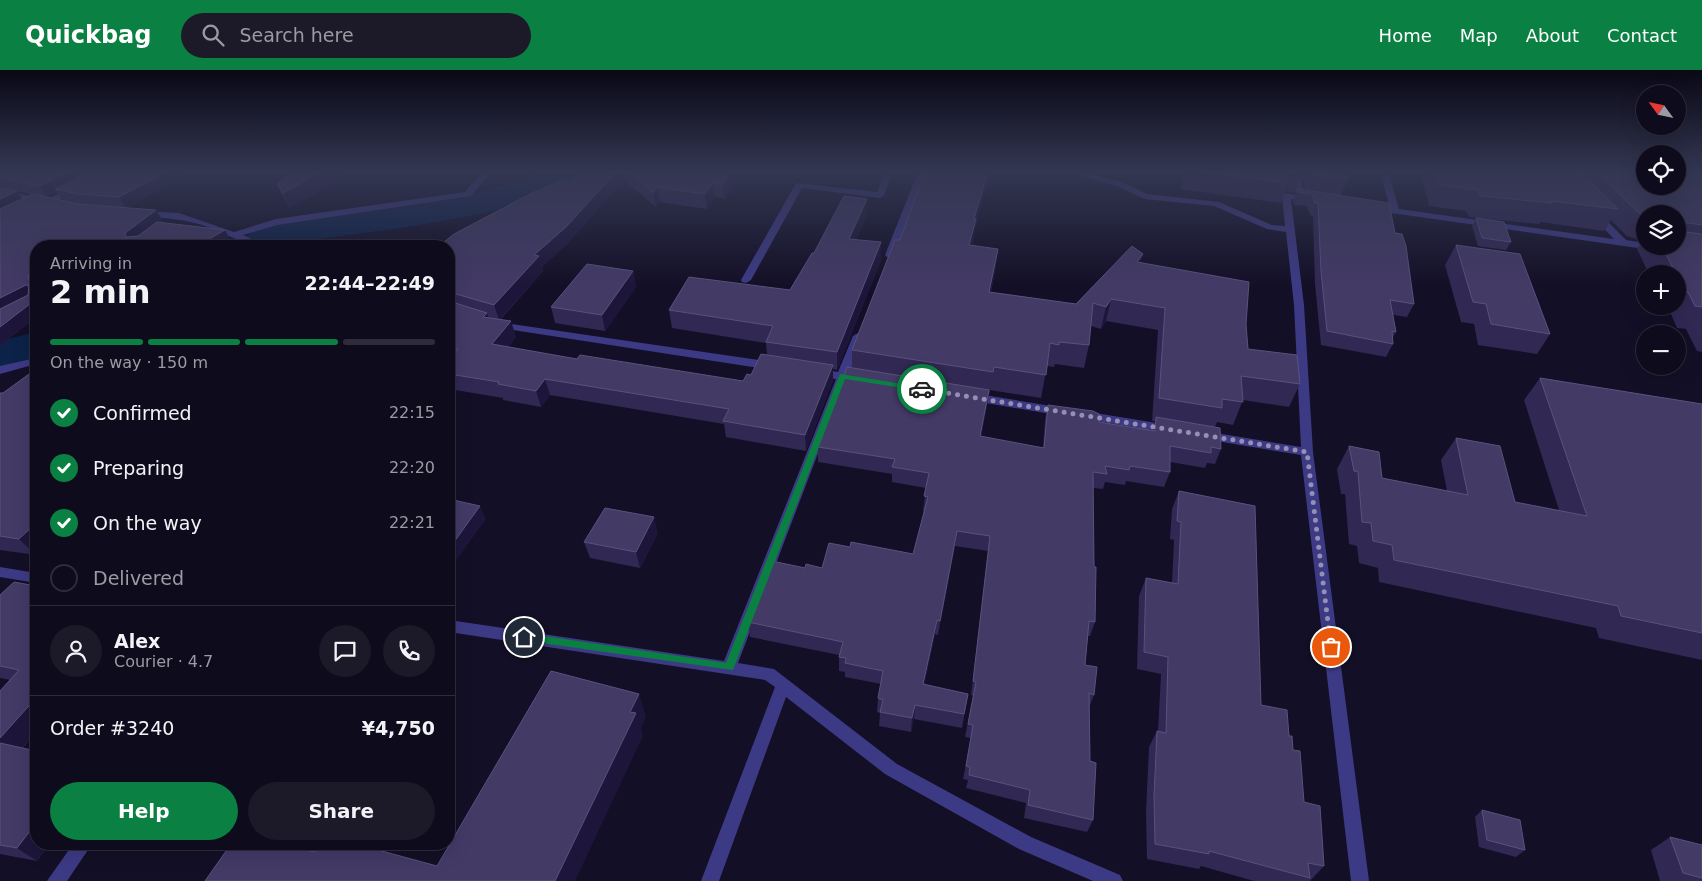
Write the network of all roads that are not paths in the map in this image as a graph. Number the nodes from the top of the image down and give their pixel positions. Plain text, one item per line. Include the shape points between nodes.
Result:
1 (359, 210) edge
2 (785, 210) edge
3 (907, 210) edge
4 (1230, 210) edge
5 (1288, 210) edge
6 (1386, 210) edge
7 (1592, 210) edge
8 (1395, 211) joint
9 (132, 213) edge
10 (179, 216) junction
11 (165, 226) edge
12 (1290, 230) junction
13 (233, 235) junction
14 (245, 240) edge
15 (1623, 242) junction
16 (1636, 244) edge
17 (886, 265) edge
18 (746, 280) dead end
19 (483, 321) edge
20 (860, 330) edge
21 (30, 362) edge
22 (784, 368) edge
23 (0, 370) edge
24 (803, 370) edge
25 (842, 376) junction
26 (872, 381) edge
27 (959, 395) edge
28 (1307, 452) junction
29 (0, 572) edge
30 (30, 577) edge
31 (455, 627) edge
32 (729, 667) junction
33 (782, 685) junction
34 (79, 850) edge
35 (56, 881) edge
36 (710, 881) edge
37 (1114, 881) edge
38 (1360, 881) edge

1 - 13 street via 276,222
2 - 18 street
3 - 17 street
4 - 12 street via 1270,227
5 - 12 street
6 - 8 street
7 - 15 street
8 - 15 street
9 - 10 street
10 - 11 street
10 - 13 street
12 - 28 street via 1299,305
13 - 14 street
15 - 16 street
19 - 22 street
20 - 25 street
21 - 23 street
24 - 25 street
25 - 26 street
25 - 32 street
27 - 28 street
28 - 38 street
29 - 30 street
31 - 32 street
32 - 33 street via 769,674
33 - 36 street
33 - 37 street via 891,769 1025,843
34 - 35 street

